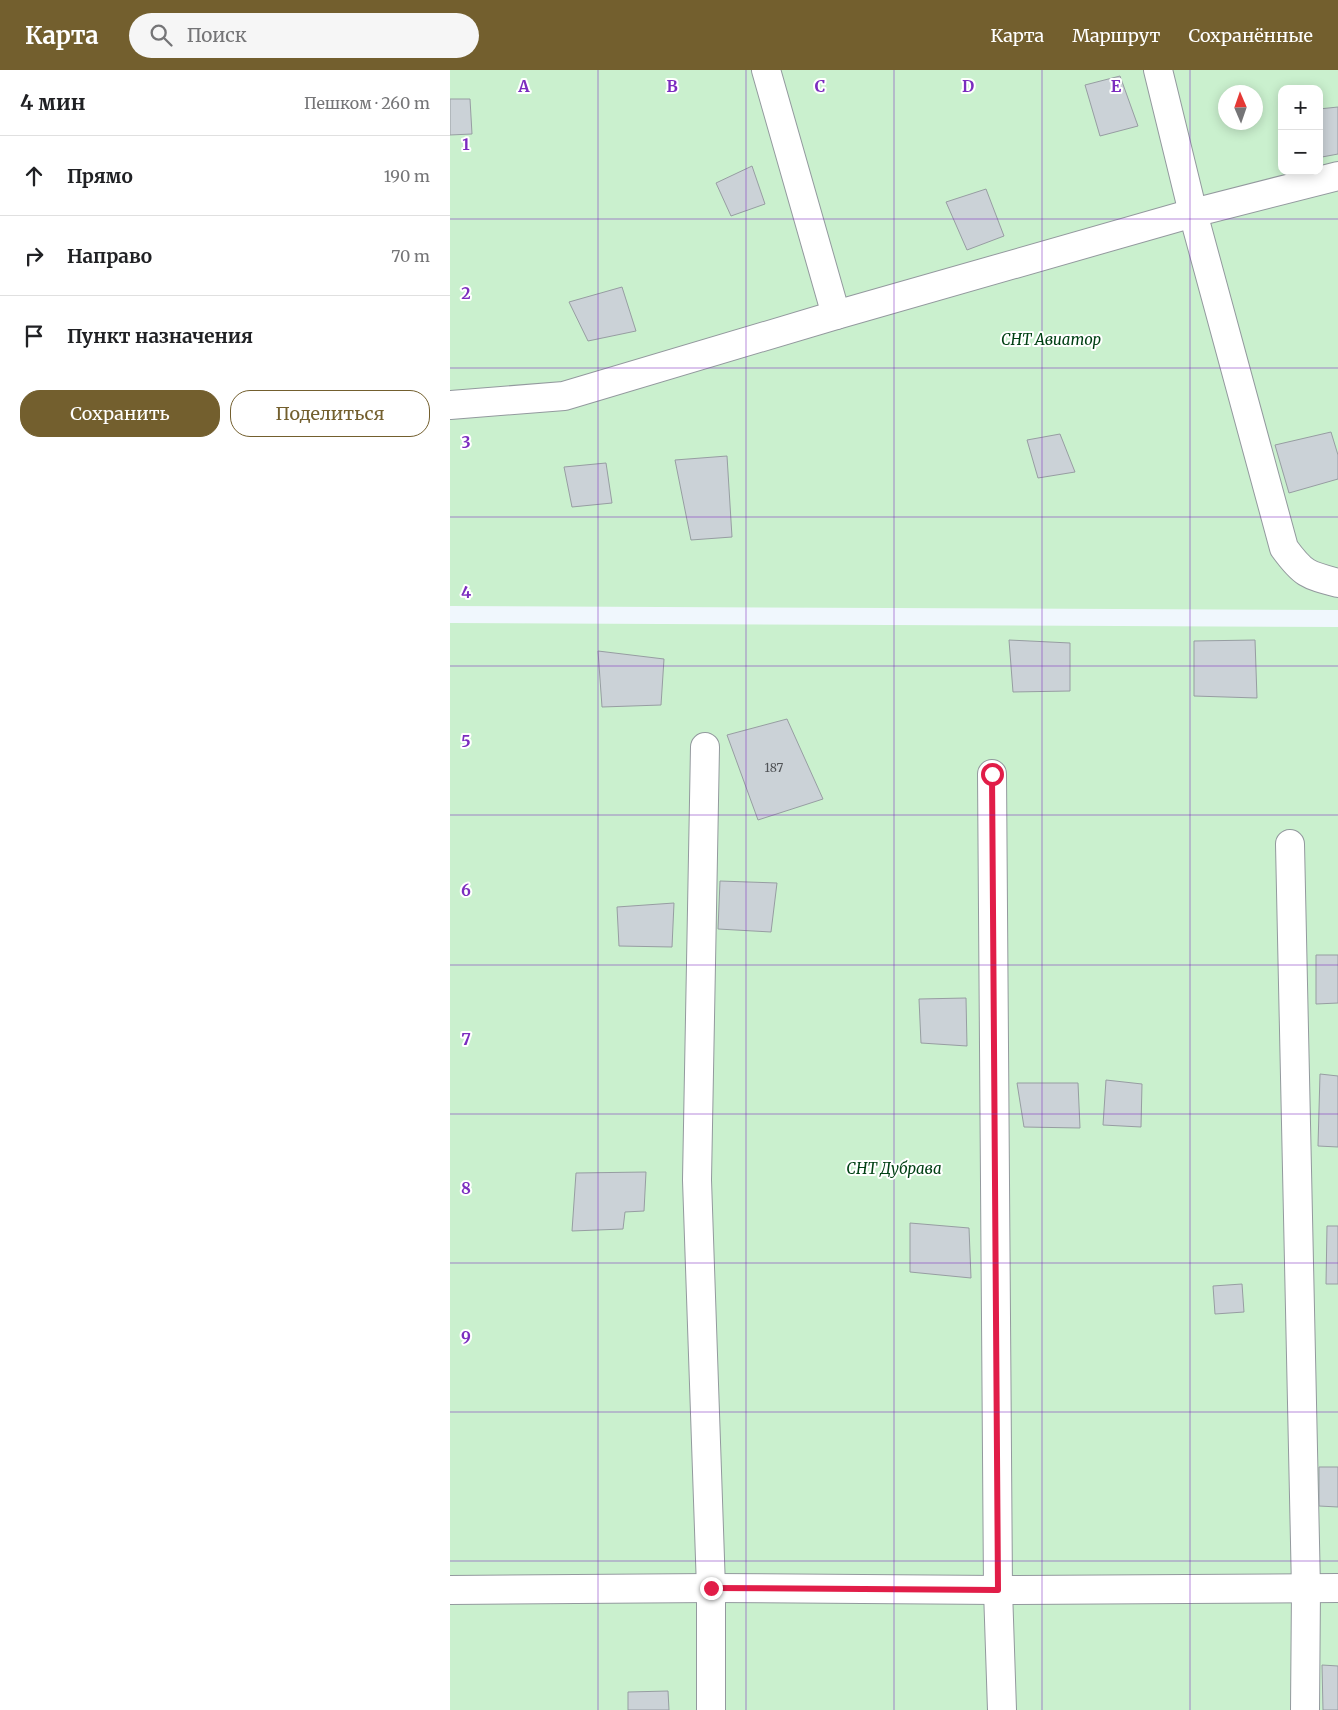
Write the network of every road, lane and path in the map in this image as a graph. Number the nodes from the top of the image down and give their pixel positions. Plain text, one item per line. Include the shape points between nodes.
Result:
1 (766, 70) edge
2 (1158, 70) edge
3 (1338, 176) edge
4 (1193, 213) junction
5 (836, 314) junction
6 (450, 405) edge
7 (1338, 583) edge
8 (705, 747) dead end
9 (992, 774) dead end
10 (1290, 844) dead end
11 (711, 1588) junction
12 (1306, 1588) junction
13 (1338, 1588) edge
14 (450, 1590) edge
15 (998, 1590) junction
16 (711, 1710) edge
17 (1002, 1710) edge
18 (1305, 1710) edge

1 - 5 street
2 - 4 street
3 - 4 street
4 - 5 street
4 - 7 street via 1284,548 1299,568 1313,577
5 - 6 street via 564,396
8 - 11 street via 697,1180
9 - 15 street
10 - 12 street
11 - 14 street
11 - 15 street
11 - 16 street
12 - 13 street
12 - 15 street
12 - 18 street
15 - 17 street

